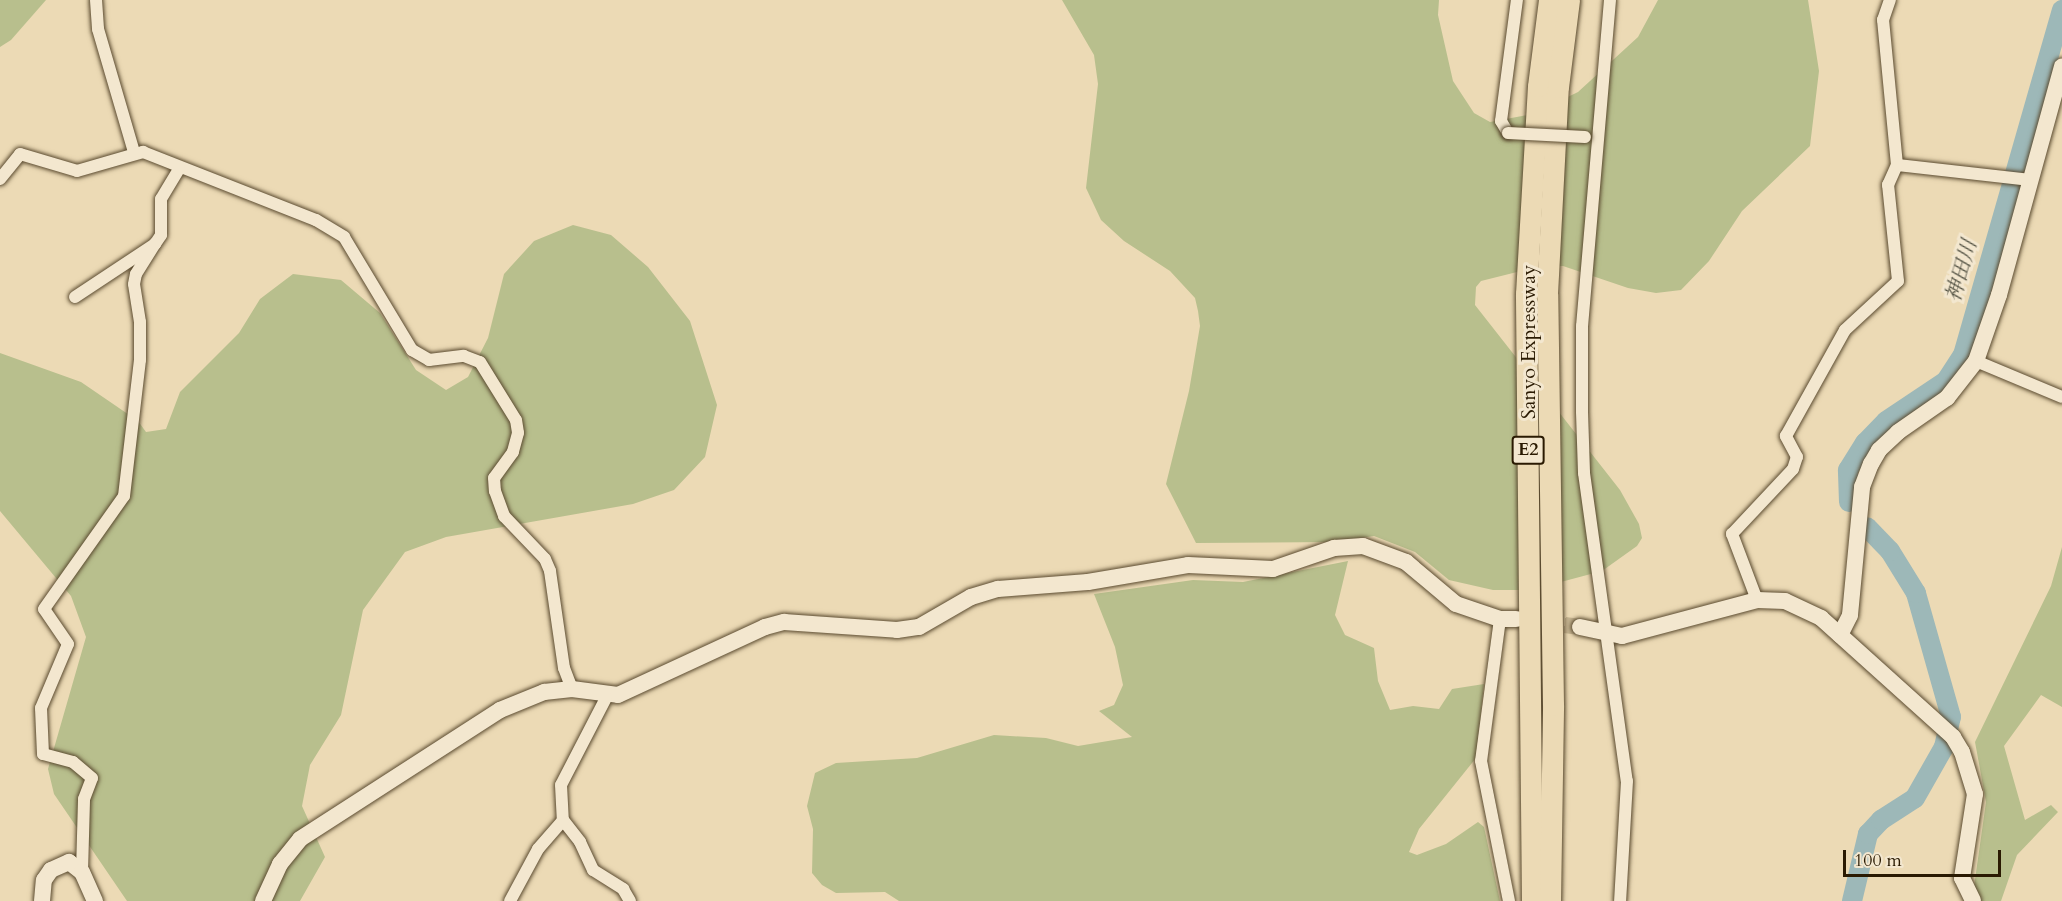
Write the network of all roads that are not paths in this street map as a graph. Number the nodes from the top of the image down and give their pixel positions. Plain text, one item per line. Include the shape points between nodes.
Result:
1 (96, 0) edge
2 (1517, 0) edge
3 (1549, 0) edge
4 (1569, 0) edge
5 (1610, 0) edge
6 (1890, 0) edge
7 (2062, 67) edge
8 (1590, 137) junction
9 (134, 152) junction
10 (1897, 165) junction
11 (179, 169) junction
12 (2021, 177) junction
13 (0, 179) edge
14 (155, 244) junction
15 (75, 297) dead end
16 (1976, 361) junction
17 (2062, 397) edge
18 (1757, 600) junction
19 (1508, 619) joint
20 (1580, 627) tunnel mouth
21 (1608, 635) junction
22 (1840, 635) junction
23 (572, 689) junction
24 (607, 696) junction
25 (563, 820) junction
26 (82, 872) junction
27 (42, 901) edge
28 (95, 901) edge
29 (263, 901) edge
30 (510, 901) edge
31 (630, 901) edge
32 (1509, 901) edge
33 (1532, 901) edge
34 (1550, 901) edge
35 (1620, 901) edge
36 (1973, 901) edge

1 - 9 street via 98,29
2 - 8 street, bridge via 1501,120 1508,133
3 - 33 highway, Sanyo Expressway / E2 via 1538,86 1526,294
4 - 34 highway, Sanyo Expressway / E2 via 1558,87 1547,294 1553,749
5 - 8 street
6 - 10 street via 1883,20
7 - 12 street
8 - 21 street via 1581,412 1584,473
9 - 11 street via 143,152
9 - 13 street via 77,171 20,154
10 - 12 street
10 - 18 street via 1888,185 1898,281 1845,330 1786,436 1797,458 1793,469 1732,534
11 - 14 street via 161,199 161,235
11 - 23 street via 329,226 357,254 412,350 429,360 464,357 480,362 516,420 518,433 513,452 494,478 495,491 504,516 545,559 550,571 564,668
12 - 16 street
14 - 15 street
14 - 26 street via 134,284 140,360 124,496 44,609 68,644 41,708 43,754 73,762 92,778 84,800
16 - 17 street
16 - 22 street via 1947,398 1898,432 1871,464 1862,488 1850,615
18 - 21 street via 1640,632
18 - 22 street via 1785,601 1808,610
19 - 24 street via 1456,604 1392,554 1346,546 1273,569 1188,565 1089,582 992,590 971,597 937,619 897,630 784,622 744,636 618,695
19 - 32 street via 1481,761
20 - 21 street
21 - 35 street via 1627,781
22 - 36 street via 1953,737 1971,772 1974,794 1962,878
23 - 24 street
23 - 29 street via 529,696 500,710 313,828 280,864
24 - 25 street via 561,785
25 - 30 street via 538,849
25 - 31 street via 580,842 593,870 622,889
26 - 27 street via 69,862 60,862 44,880
26 - 28 street

